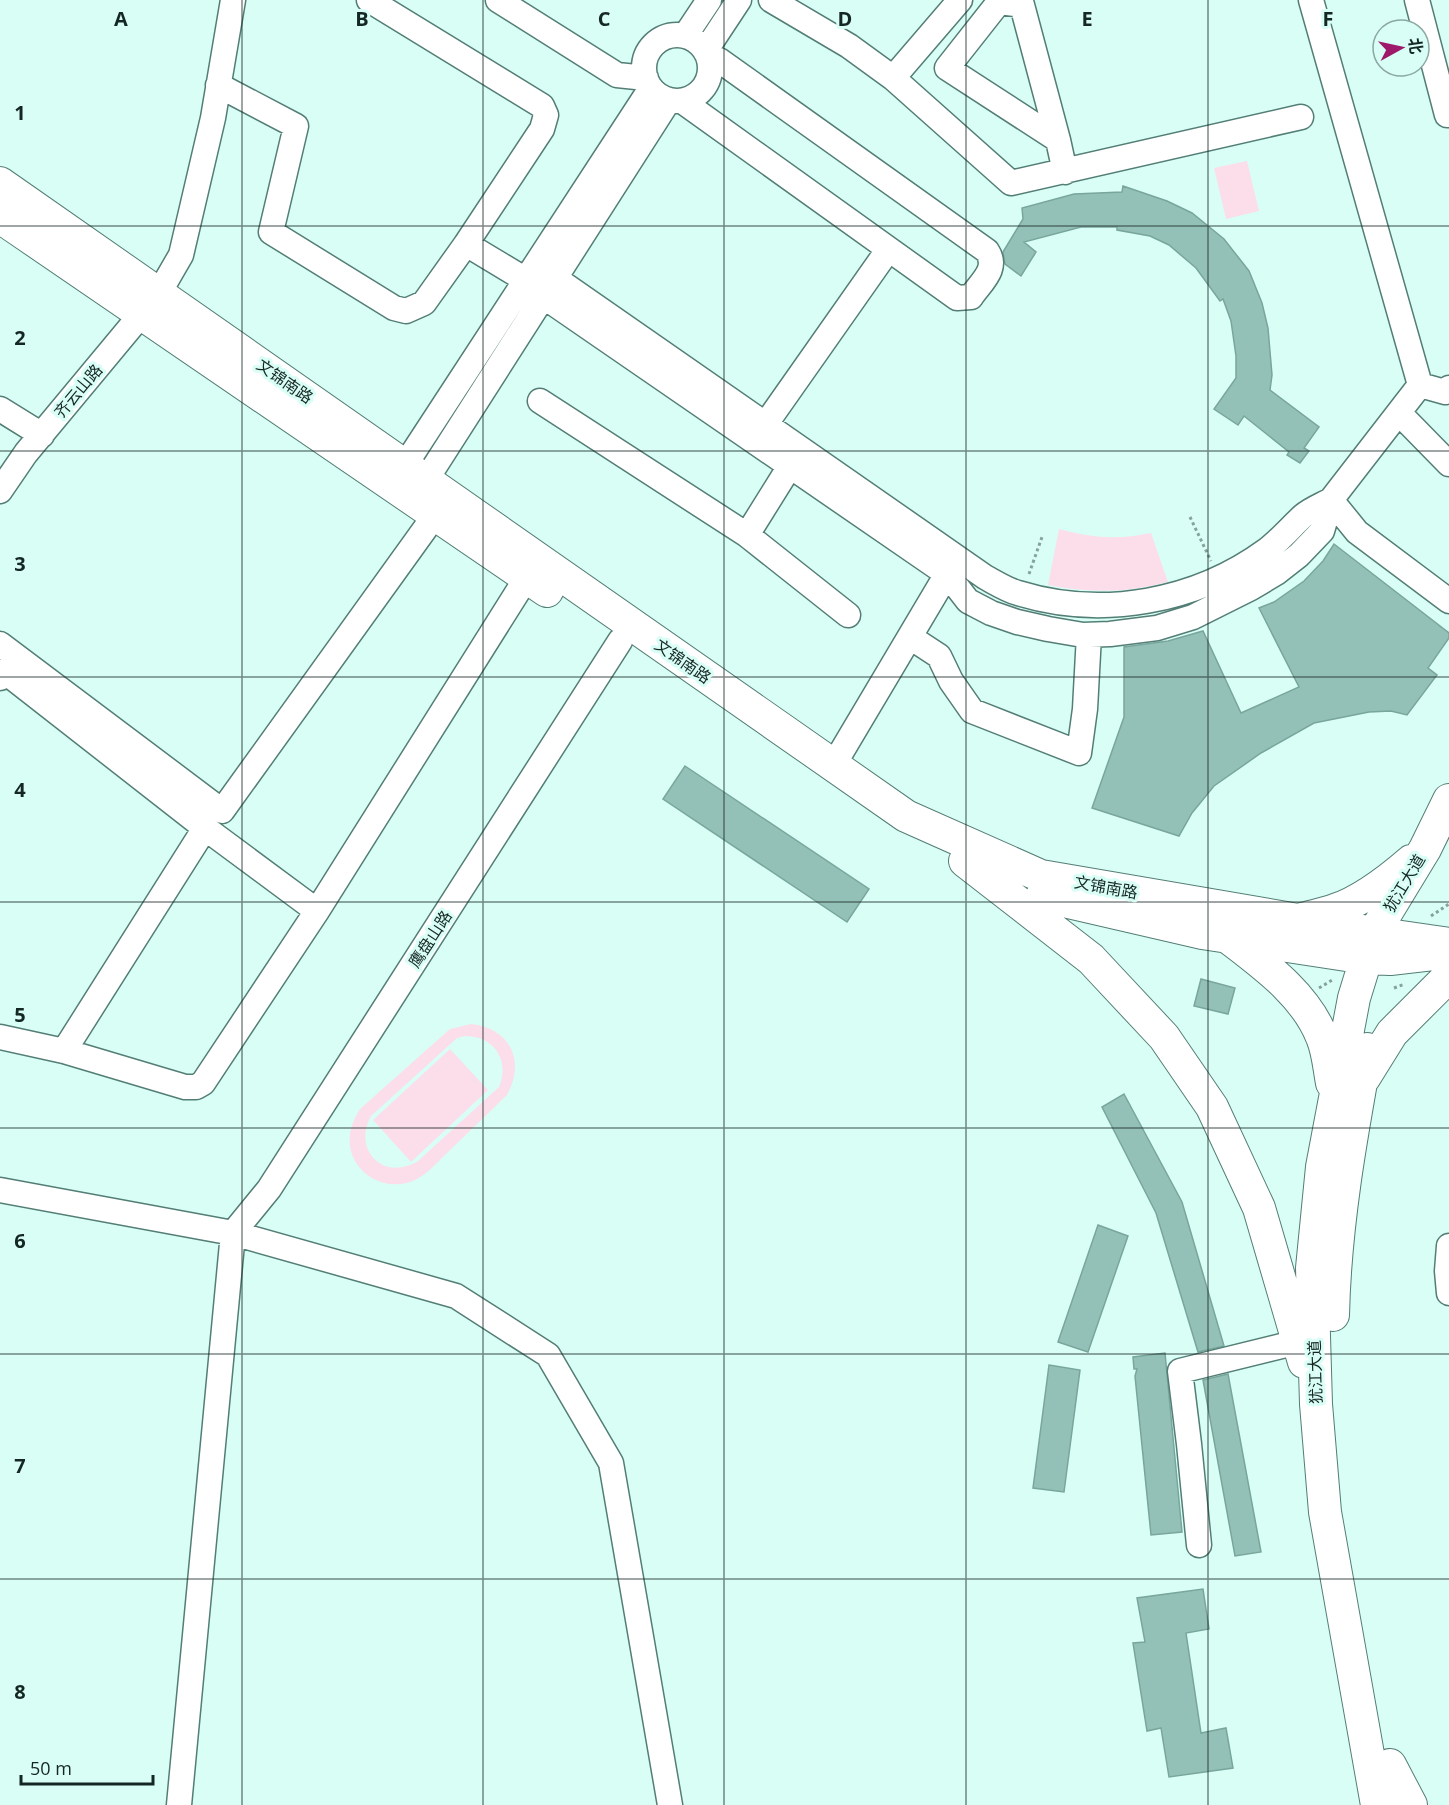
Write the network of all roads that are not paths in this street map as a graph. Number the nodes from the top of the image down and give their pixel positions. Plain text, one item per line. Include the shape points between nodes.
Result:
1 (233, 0) edge
2 (369, 0) edge
3 (498, 0) edge
4 (709, 0) edge
5 (739, 0) edge
6 (771, 0) edge
7 (960, 0) edge
8 (1311, 0) edge
9 (1417, 0) edge
10 (685, 36) junction
11 (708, 56) junction
12 (893, 78) junction
13 (218, 85) junction
14 (662, 92) junction
15 (1449, 115) edge
16 (1301, 117) dead end
17 (1058, 140) junction
18 (1065, 172) junction
19 (0, 183) edge
20 (0, 217) edge
21 (466, 244) junction
22 (888, 249) junction
23 (541, 283) junction
24 (151, 304) junction
25 (1420, 385) junction
26 (1449, 388) edge
27 (540, 401) dead end
28 (0, 409) edge
29 (1398, 413) junction
30 (765, 425) junction
31 (42, 435) junction
32 (1449, 464) edge
33 (789, 466) junction
34 (415, 472) junction
35 (0, 491) edge
36 (1331, 500) junction
37 (435, 515) junction
38 (747, 536) junction
39 (1273, 544) junction
40 (1288, 564) junction
41 (953, 567) junction
42 (527, 578) junction
43 (1027, 595) junction
44 (1449, 601) edge
45 (1098, 606) junction
46 (849, 615) dead end
47 (1024, 624) junction
48 (1094, 635) junction
49 (910, 637) junction
50 (620, 641) junction
51 (0, 644) edge
52 (0, 678) edge
53 (833, 766) junction
54 (1449, 800) edge
55 (205, 828) junction
56 (1425, 849) junction
57 (965, 861) junction
58 (317, 911) junction
59 (1297, 920) junction
60 (1229, 937) junction
61 (1449, 944) edge
62 (1449, 952) edge
63 (1389, 960) junction
64 (1449, 976) edge
65 (0, 1037) edge
66 (64, 1051) junction
67 (1348, 1092) junction
68 (0, 1190) edge
69 (233, 1233) junction
70 (1449, 1246) edge
71 (1449, 1293) edge
72 (1298, 1342) junction
73 (1316, 1404) junction
74 (1199, 1545) dead end
75 (1380, 1766) junction
76 (179, 1805) edge
77 (670, 1805) edge
78 (1360, 1805) edge
79 (1377, 1805) edge
80 (1398, 1805) edge
81 (1411, 1805) edge

1 - 13 street, 齐云山路
2 - 21 street via 542,106 546,115 542,129
3 - 14 street via 617,75
4 - 10 street
5 - 11 street
6 - 12 street via 849,46
7 - 12 street
8 - 25 street
9 - 15 street
10 - 11 street via 698,42
10 - 14 street via 658,40 646,57 644,68
11 - 14 street via 710,72 700,92
11 - 22 street via 719,60 987,251 992,267 971,297 957,298
12 - 18 street via 1011,183
13 - 21 street via 296,126 271,232 394,308 406,311 424,303
13 - 24 street, 齐云山路 via 181,255
14 - 22 street
14 - 23 street
16 - 18 street
17 - 17 street via 1022,5 999,2 947,68
17 - 18 street
19 - 24 main road, 文锦南路
20 - 24 main road, 文锦南路
21 - 23 street
22 - 30 street
23 - 30 street
23 - 33 street
23 - 34 street
24 - 31 street, 齐云山路
24 - 34 main road, 文锦南路
24 - 37 main road, 文锦南路
25 - 26 street via 1445,392
25 - 29 street
27 - 38 street
28 - 31 street
29 - 32 street
29 - 36 street
30 - 41 street
31 - 35 street, 齐云山路
33 - 38 street
33 - 41 street
34 - 53 main road, 文锦南路
36 - 39 street via 1305,514
36 - 40 street via 1322,531
36 - 44 street via 1357,532
37 - 42 main road, 文锦南路
37 - 51 street via 222,811
38 - 46 street
39 - 40 street
39 - 45 street via 1219,578 1165,597
40 - 48 street via 1193,617 1157,628
41 - 43 street
41 - 47 street via 968,601
41 - 49 street
42 - 50 main road, 文锦南路
42 - 58 street
43 - 45 street
43 - 47 street
45 - 48 street
47 - 48 street
48 - 49 street via 1079,753 972,711 939,656
49 - 53 street
50 - 57 main road, 文锦南路 via 897,830
50 - 69 street, 鹰盘山路 via 270,1189
52 - 55 street via 4,671
53 - 59 main road, 文锦南路 via 906,816 1041,876
54 - 56 main road
55 - 58 street
55 - 66 street
56 - 59 main road via 1367,893 1336,910
56 - 63 main road, 犹江大道
57 - 60 main road, 文锦南路 via 1040,896
57 - 72 main road via 1091,958 1164,1037 1212,1107 1259,1208
58 - 66 street via 209,1075 196,1087
59 - 63 main road, 文锦南路
60 - 63 main road, 文锦南路
60 - 67 main road via 1278,977 1303,1005
61 - 63 main road, 文锦南路
62 - 63 main road, 文锦南路
63 - 67 main road, 犹江大道
64 - 67 main road via 1392,1033
65 - 66 street
67 - 73 main road, 犹江大道 via 1322,1167 1312,1268
67 - 75 main road, 犹江大道 via 1345,1171 1334,1269 1332,1400 1343,1509
68 - 69 street
69 - 76 street
69 - 77 street via 456,1296 548,1355 611,1463
70 - 71 street
72 - 73 main road
72 - 74 street via 1180,1371
73 - 75 main road, 犹江大道 via 1325,1512
75 - 78 main road
75 - 79 main road, 犹江大道
75 - 80 main road, 犹江大道
75 - 81 main road

